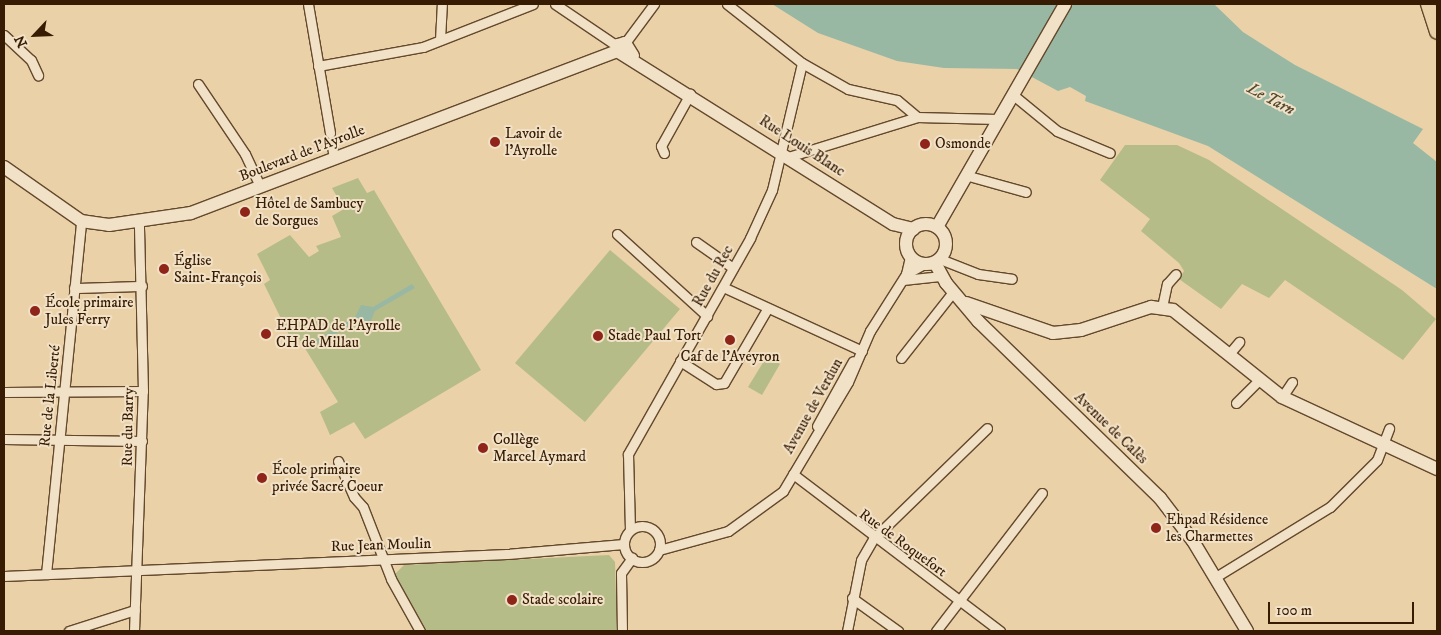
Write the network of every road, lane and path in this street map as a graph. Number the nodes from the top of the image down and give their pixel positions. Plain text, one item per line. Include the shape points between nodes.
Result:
1 (308, 4) edge
2 (442, 4) edge
3 (533, 4) edge
4 (555, 4) edge
5 (654, 4) edge
6 (727, 4) edge
7 (1065, 4) edge
8 (1428, 4) edge
9 (1437, 32) edge
10 (4, 35) edge
11 (440, 40) junction
12 (625, 50) junction
13 (802, 63) junction
14 (318, 66) junction
15 (38, 75) dead end
16 (198, 84) dead end
17 (1015, 90) junction
18 (690, 94) junction
19 (917, 117) junction
20 (997, 119) junction
21 (330, 133) dead end
22 (664, 153) dead end
23 (1110, 153) dead end
24 (784, 154) junction
25 (4, 167) edge
26 (965, 175) junction
27 (260, 186) junction
28 (1026, 192) dead end
29 (80, 222) junction
30 (140, 222) junction
31 (937, 228) junction
32 (617, 234) dead end
33 (910, 235) junction
34 (696, 242) dead end
35 (910, 256) junction
36 (933, 262) junction
37 (733, 268) junction
38 (1176, 274) dead end
39 (940, 276) junction
40 (905, 277) junction
41 (1012, 279) dead end
42 (142, 286) junction
43 (723, 287) junction
44 (74, 288) junction
45 (953, 292) junction
46 (966, 303) junction
47 (1162, 307) junction
48 (767, 309) junction
49 (707, 316) junction
50 (1239, 342) dead end
51 (863, 349) junction
52 (1229, 354) junction
53 (900, 358) dead end
54 (680, 361) junction
55 (1258, 381) junction
56 (1292, 382) dead end
57 (143, 391) junction
58 (4, 392) edge
59 (64, 393) junction
60 (1282, 397) junction
61 (1236, 403) dead end
62 (987, 428) dead end
63 (1389, 428) dead end
64 (4, 439) edge
65 (59, 440) junction
66 (142, 441) junction
67 (1384, 443) junction
68 (338, 461) dead end
69 (1437, 469) edge
70 (792, 474) junction
71 (1042, 493) dead end
72 (630, 519) junction
73 (640, 526) junction
74 (630, 530) junction
75 (658, 536) junction
76 (873, 539) junction
77 (624, 544) junction
78 (673, 544) junction
79 (659, 550) junction
80 (632, 558) junction
81 (382, 559) junction
82 (138, 570) junction
83 (46, 574) junction
84 (4, 576) edge
85 (1214, 578) junction
86 (852, 598) junction
87 (960, 600) junction
88 (136, 610) junction
89 (69, 631) edge
90 (134, 631) edge
91 (420, 631) edge
92 (622, 631) edge
93 (847, 631) edge
94 (898, 631) edge
95 (936, 631) edge
96 (1000, 631) edge
97 (1247, 631) edge

1 - 14 street
2 - 11 street
3 - 11 street
4 - 12 street
5 - 12 street
6 - 13 street
7 - 17 main road
8 - 9 main road
10 - 15 street via 31,60
11 - 14 street via 392,55
12 - 18 main road, Rue Louis Blanc
12 - 27 main road, Boulevard de l'Ayrolle via 333,152
13 - 19 street via 848,89 897,100
13 - 24 street, Rue du Rec
14 - 21 street
16 - 27 street via 245,154
17 - 20 main road
17 - 23 street via 1057,131
18 - 22 street via 661,146
18 - 24 main road, Rue Louis Blanc
19 - 20 street
19 - 24 street
20 - 26 main road
24 - 33 main road, Rue Louis Blanc
24 - 37 street, Rue du Rec via 772,190
25 - 29 main road
26 - 28 street
26 - 31 main road
27 - 30 main road, Boulevard de l'Ayrolle via 191,213
29 - 30 main road, Boulevard de l'Ayrolle
29 - 44 street, Rue de la Liberté
30 - 42 street, Rue du Barry
31 - 33 main road via 927,224
31 - 36 main road via 946,242
32 - 49 street
33 - 35 main road
34 - 37 street
35 - 36 main road
35 - 40 street, Avenue de Verdun
36 - 39 main road, Avenue de Calès
36 - 40 street, Avenue de Verdun
36 - 41 street
37 - 43 street, Rue du Rec
38 - 47 street via 1167,284
39 - 40 street
39 - 45 main road, Avenue de Calès
40 - 51 street, Avenue de Verdun
42 - 44 street
42 - 57 street, Rue du Barry
43 - 48 street
43 - 49 street, Rue du Rec
44 - 59 street, Rue de la Liberté
45 - 46 main road, Avenue de Calès
45 - 53 street
46 - 47 main road via 1053,333 1081,330 1140,310
46 - 85 main road, Avenue de Calès via 1034,378 1160,498
47 - 52 main road via 1188,319
48 - 51 street
48 - 54 street via 724,383 716,384
49 - 54 street, Rue du Rec
50 - 52 street
51 - 70 street, Avenue de Verdun via 842,378
52 - 55 main road
54 - 72 street, Rue du Rec via 628,454
55 - 60 main road
55 - 61 street
56 - 60 street
57 - 59 street
57 - 66 street, Rue du Barry
58 - 59 street
59 - 65 street, Rue de la Liberté
60 - 67 main road
62 - 76 street
63 - 67 street
64 - 65 street
65 - 66 street
65 - 83 street, Rue de la Liberté
66 - 82 street, Rue du Barry
67 - 69 main road
67 - 85 street via 1377,460 1330,507
68 - 81 street via 363,507
70 - 76 street, Rue de Roquefort
70 - 78 street, Avenue de Verdun via 746,522 700,541
71 - 87 street
72 - 73 street
72 - 74 street, Rue du Rec
73 - 74 street
73 - 75 street via 651,528
74 - 77 street
75 - 78 street
75 - 79 street
76 - 86 street via 861,560
76 - 87 street, Rue de Roquefort
77 - 80 street
77 - 81 street, Rue Jean Moulin
78 - 79 street, Avenue de Verdun
79 - 80 street via 649,560
80 - 92 street via 621,573
81 - 82 street, Rue Jean Moulin
81 - 91 street
82 - 83 street, Rue Jean Moulin
82 - 88 street, Rue du Barry
83 - 84 street, Rue Jean Moulin
85 - 97 main road, Avenue de Calès
86 - 93 street
86 - 94 street
87 - 95 street
87 - 96 street, Rue de Roquefort
88 - 89 street
88 - 90 street, Rue du Barry

